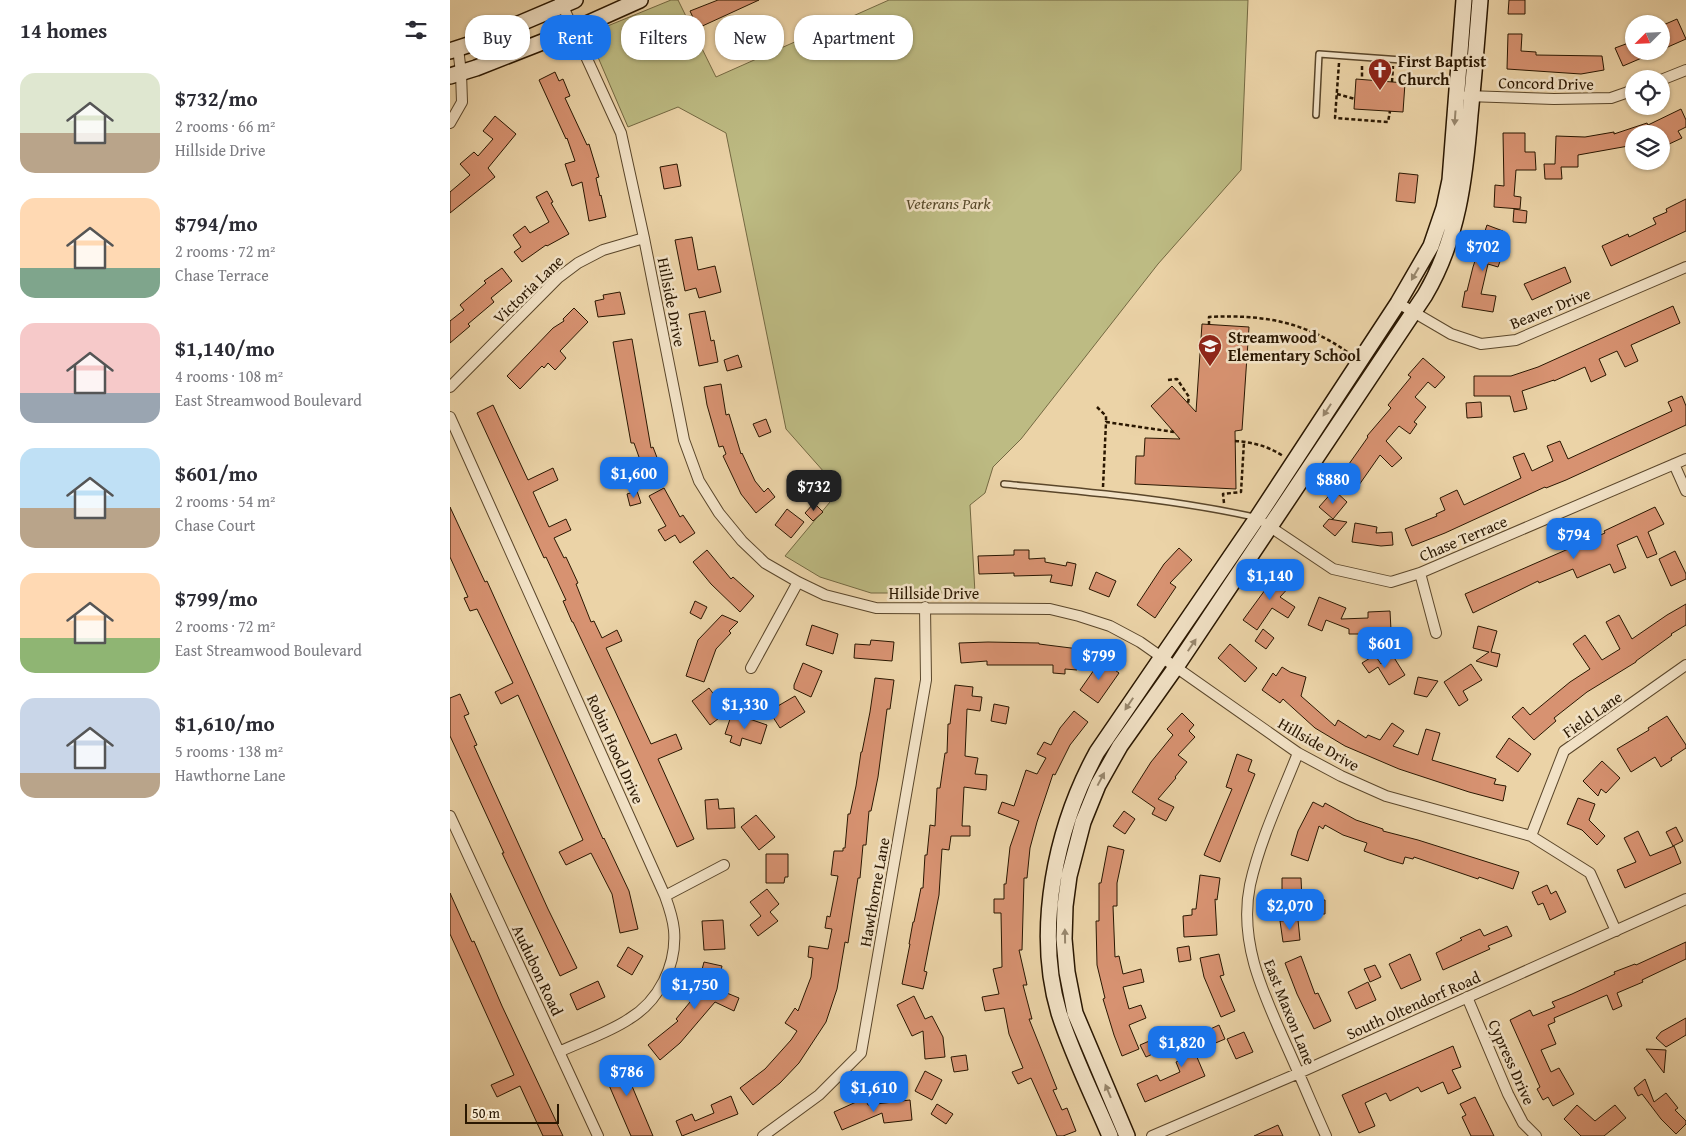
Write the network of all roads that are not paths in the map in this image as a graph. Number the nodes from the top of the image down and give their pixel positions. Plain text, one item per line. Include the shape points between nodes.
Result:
1 (640, 0) edge
2 (1464, 0) edge
3 (1480, 0) edge
4 (566, 2) edge
5 (570, 15) edge
6 (607, 15) edge
7 (540, 43) edge
8 (454, 49) edge
9 (587, 60) edge
10 (1459, 64) junction
11 (1474, 65) junction
12 (1686, 70) edge
13 (456, 74) edge
14 (1670, 76) edge
15 (1625, 93) edge
16 (1456, 96) junction
17 (1472, 97) junction
18 (1316, 115) dead end
19 (450, 123) edge
20 (644, 238) junction
21 (1686, 267) edge
22 (1398, 303) junction
23 (1414, 312) junction
24 (450, 387) edge
25 (450, 417) edge
26 (1686, 459) edge
27 (1674, 464) junction
28 (1004, 484) dead end
29 (1686, 491) edge
30 (1257, 518) junction
31 (1270, 527) junction
32 (1420, 573) junction
33 (798, 582) junction
34 (924, 607) junction
35 (1436, 633) dead end
36 (1161, 656) junction
37 (1686, 665) edge
38 (1176, 667) junction
39 (751, 668) dead end
40 (1298, 753) junction
41 (450, 816) edge
42 (1531, 836) junction
43 (724, 865) dead end
44 (665, 896) junction
45 (1686, 899) edge
46 (1616, 931) junction
47 (1466, 997) junction
48 (559, 1052) junction
49 (1299, 1073) junction
50 (598, 1136) edge
51 (763, 1136) edge
52 (1110, 1136) edge
53 (1127, 1136) edge
54 (1152, 1136) edge
55 (1326, 1136) edge
56 (1536, 1136) edge

1 - 6 street
2 - 10 street
3 - 11 street
4 - 5 street, Hillside Drive
4 - 8 street via 474,44
7 - 13 street
8 - 13 street
9 - 20 street, Hillside Drive via 620,133
10 - 11 lane
10 - 16 street
10 - 18 lane via 1393,62 1319,54
11 - 17 street
12 - 14 street
13 - 19 street via 462,102
15 - 17 street, Concord Drive via 1611,98 1554,100
16 - 17 street, Concord Drive
16 -> 22 street via 1450,180 1444,208 1431,246
17 - 23 street via 1457,217 1437,273
20 - 24 street, Victoria Lane via 603,250 558,278
20 - 33 street, Hillside Drive via 684,440 699,481 742,541 765,562
21 - 23 street, Beaver Drive via 1516,340 1481,344 1451,334
22 - 23 street, Beaver Drive
22 -> 30 street
23 - 31 street
25 - 44 street, Robin Hood Drive
26 - 27 street, Chase Terrace
27 - 29 street
27 - 32 street, Chase Terrace
28 - 30 lane via 1103,494
30 - 31 street, Chase Terrace
30 - 36 street
31 - 32 street, Chase Terrace via 1332,569 1391,582
38 -> 31 street
32 - 35 street
33 - 34 street, Hillside Drive via 825,595 876,608
33 - 39 street
34 - 36 street, Hillside Drive via 1050,609 1110,626
34 - 51 street, Hawthorne Lane via 926,680 861,1053 819,1095
36 - 38 street, Hillside Drive
36 -> 52 street via 1082,779 1061,841 1052,891 1050,955 1059,1012
37 - 42 street, Field Lane via 1564,752
38 - 40 street, Hillside Drive
53 -> 38 street via 1074,1006 1065,957 1065,906 1077,842 1098,785 1120,746
40 - 42 street, Hillside Drive via 1386,796
40 - 49 street, East Maxon Lane via 1263,841 1250,885 1248,931 1260,985
41 - 48 street, Audubon Road
42 - 46 street, Hillside Drive via 1590,873
43 - 44 street
44 - 48 street, Robin Hood Drive via 674,928 674,943 668,972 655,995 631,1018
45 - 46 street, South Oltendorf Road
46 - 47 street, South Oltendorf Road
47 - 49 street, South Oltendorf Road
47 - 56 street, Cypress Drive via 1508,1094 1523,1122
48 - 50 street, Audubon Road
49 - 54 street, South Oltendorf Road
49 - 55 street, East Maxon Lane

